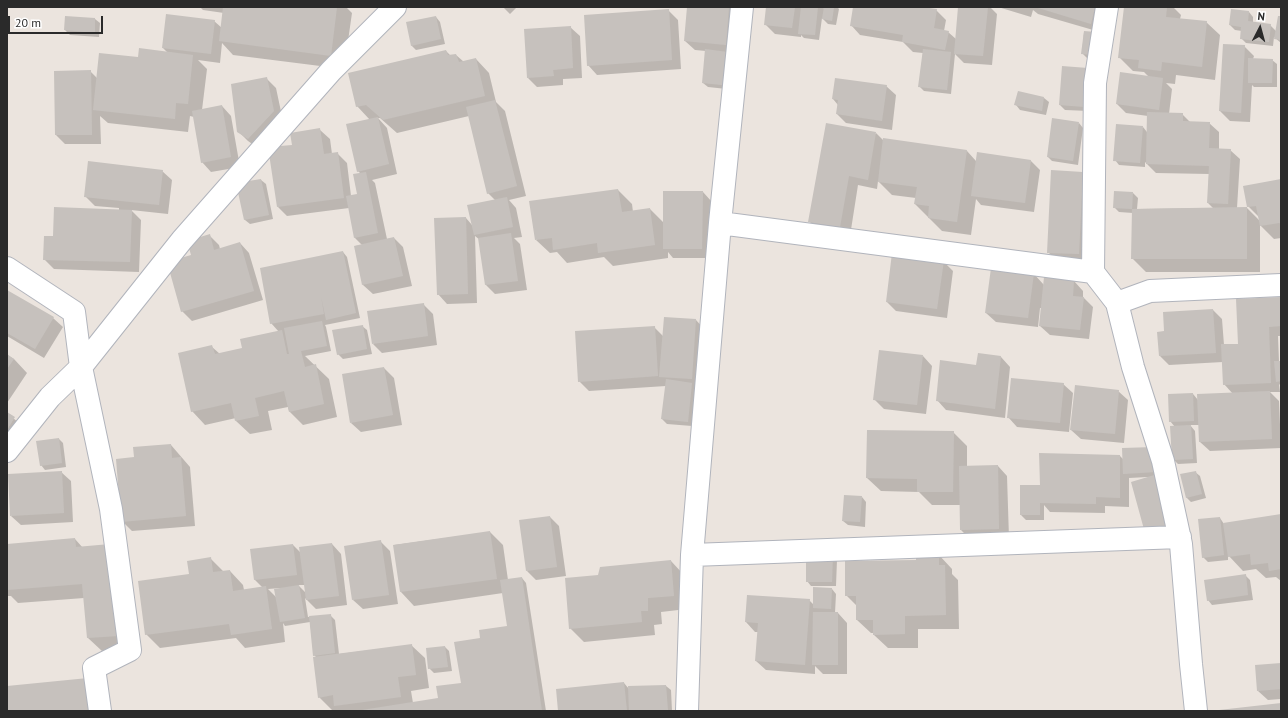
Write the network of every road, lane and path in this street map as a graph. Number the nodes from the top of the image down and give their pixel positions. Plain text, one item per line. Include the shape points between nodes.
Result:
1 (395, 7) edge
2 (742, 7) edge
3 (1107, 7) edge
4 (720, 223) junction
5 (7, 268) edge
6 (1093, 272) junction
7 (1281, 285) edge
8 (1117, 302) junction
9 (81, 367) junction
10 (7, 451) edge
11 (1180, 537) junction
12 (692, 555) junction
13 (100, 711) edge
14 (687, 711) edge
15 (1196, 711) edge

1 - 9 street via 331,71 182,240
2 - 4 street
3 - 6 street via 1095,83
4 - 6 street
4 - 12 street
5 - 9 street via 74,312
6 - 8 street
7 - 8 street via 1150,291
8 - 11 street via 1133,367 1163,461
9 - 10 street via 50,397
9 - 13 street via 111,508 130,650 94,668
11 - 12 street
11 - 15 street
12 - 14 street

